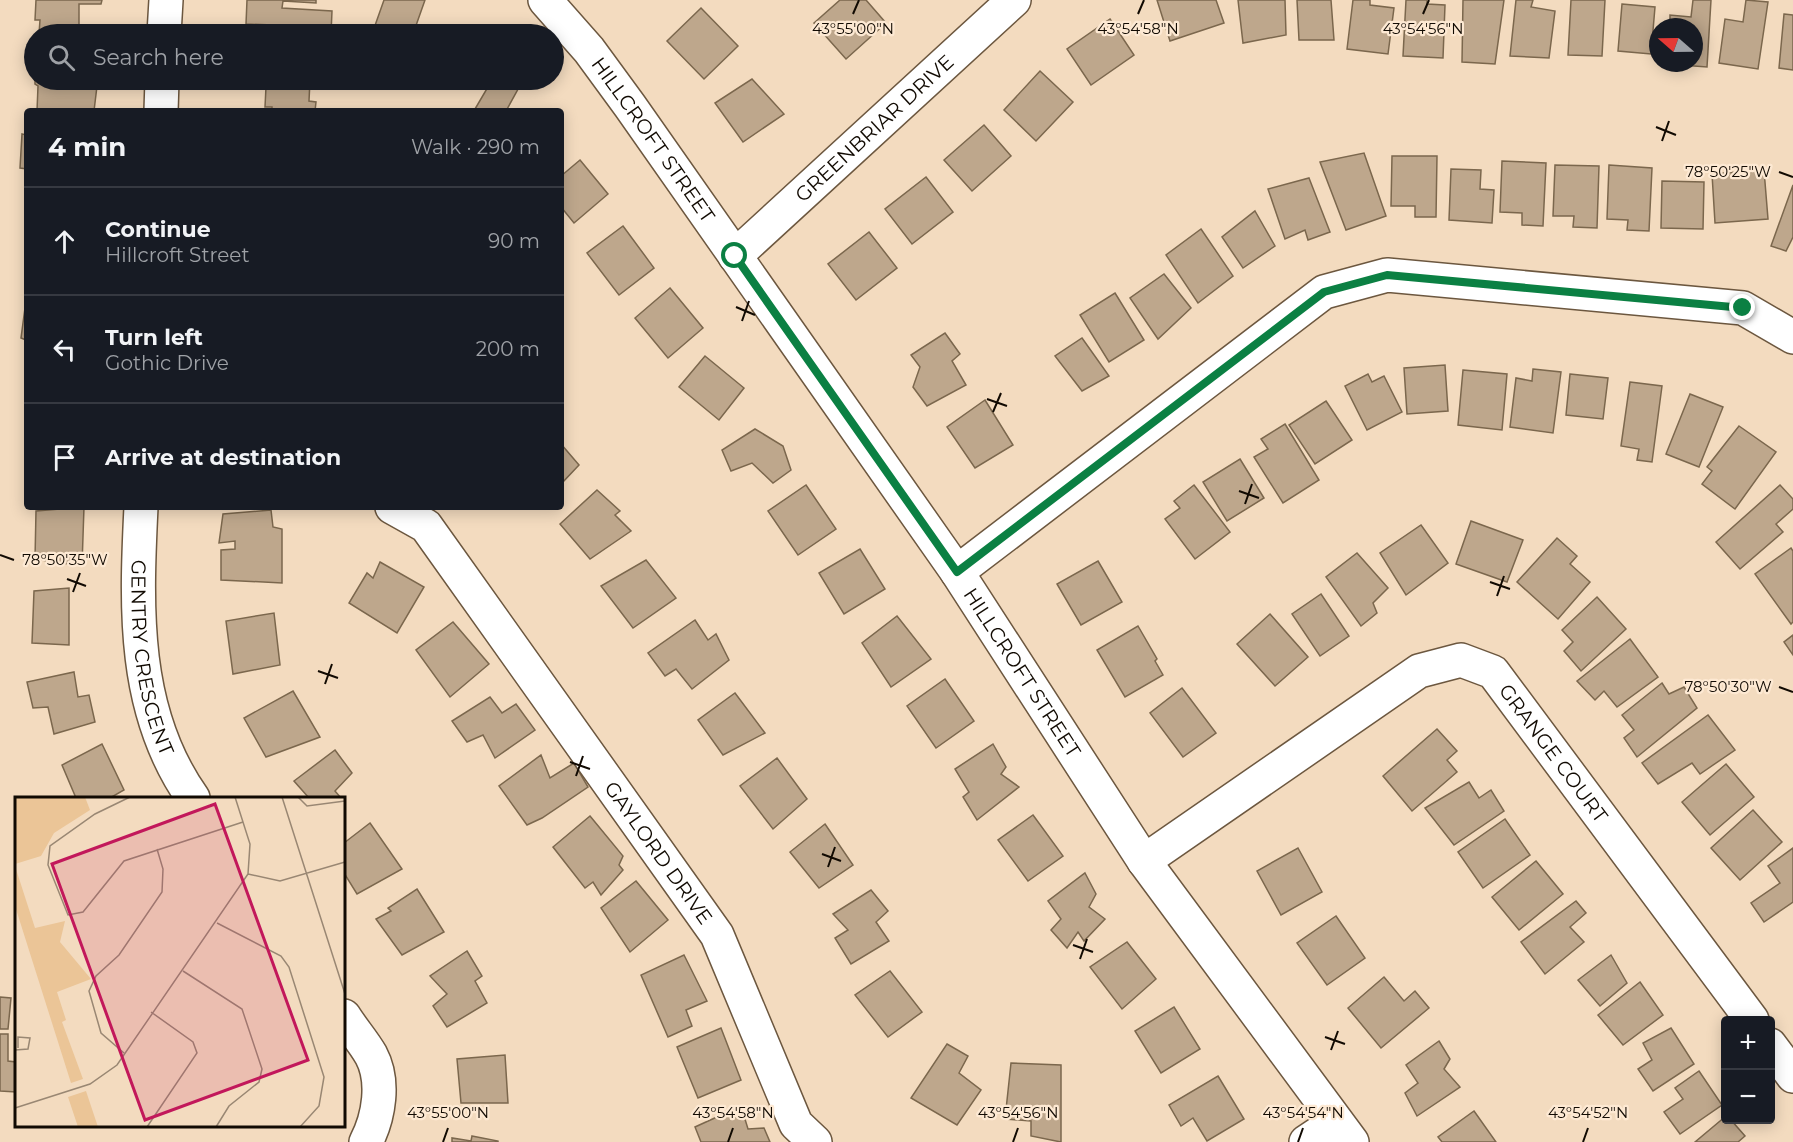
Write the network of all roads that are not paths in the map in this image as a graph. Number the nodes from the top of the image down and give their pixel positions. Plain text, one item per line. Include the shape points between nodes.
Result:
1 (166, 0) edge
2 (545, 0) edge
3 (1014, 0) edge
4 (165, 24) edge
5 (162, 90) edge
6 (161, 108) edge
7 (735, 256) junction
8 (1793, 337) edge
9 (141, 510) edge
10 (397, 510) edge
11 (957, 572) junction
12 (192, 797) edge
13 (1144, 861) junction
14 (1749, 1016) edge
15 (345, 1017) edge
16 (1775, 1052) edge
17 (1793, 1076) edge
18 (1344, 1132) edge
19 (366, 1142) edge
20 (815, 1142) edge
21 (1306, 1142) edge

1 - 4 street
2 - 7 street, HILLCROFT STREET via 589,50
3 - 7 street, GREENBRIAR DRIVE
5 - 6 street
7 - 11 street, HILLCROFT STREET
8 - 11 street via 1743,308 1387,275 1324,292
9 - 12 street, GENTRY CRESCENT via 138,625 147,690 163,743
10 - 20 street, GAYLORD DRIVE via 426,526 717,934 796,1124
11 - 13 street, HILLCROFT STREET
13 - 14 street, GRANGE COURT via 1419,671 1461,660 1493,672
13 - 18 street, HILLCROFT STREET
15 - 19 street via 372,1056 380,1083 378,1108
16 - 17 street
18 - 21 street

